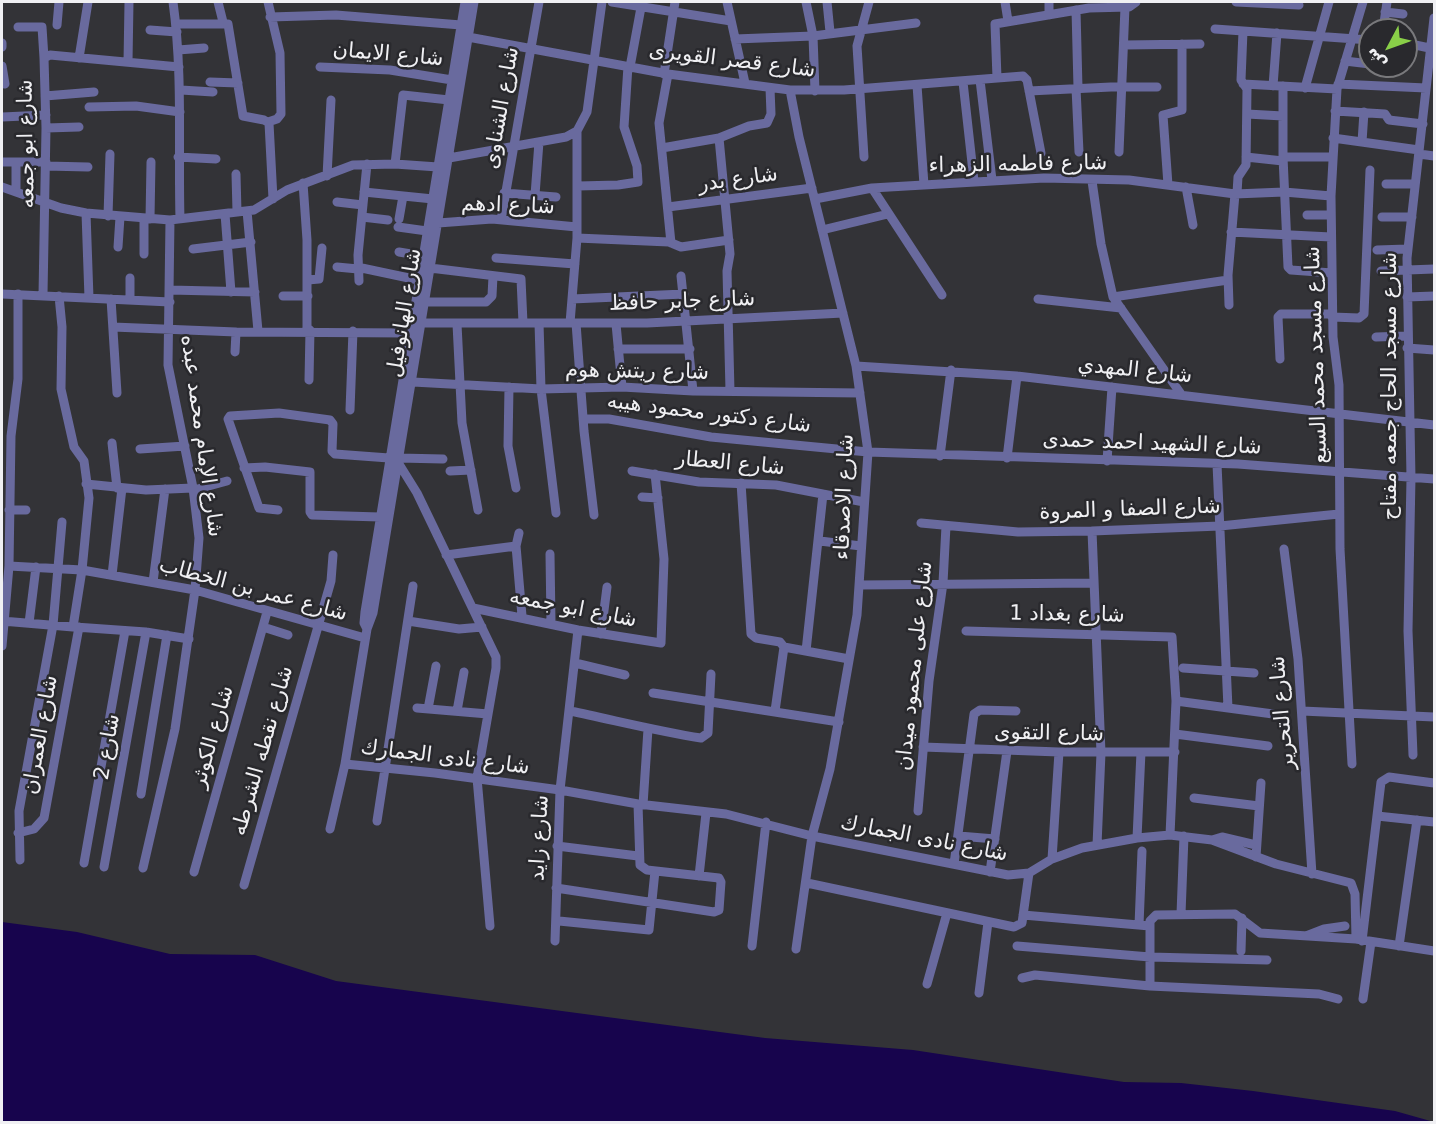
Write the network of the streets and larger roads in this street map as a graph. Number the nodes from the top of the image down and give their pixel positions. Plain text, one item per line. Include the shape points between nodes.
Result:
1 (59, 2) edge
2 (88, 2) edge
3 (129, 2) edge
4 (173, 2) edge
5 (218, 2) edge
6 (268, 2) edge
7 (465, 2) edge
8 (474, 2) edge
9 (539, 2) edge
10 (602, 2) edge
11 (612, 2) edge
12 (675, 2) edge
13 (727, 2) edge
14 (806, 2) edge
15 (827, 2) edge
16 (869, 2) edge
17 (1005, 2) edge
18 (1049, 2) edge
19 (1136, 2) edge
20 (1236, 2) edge
21 (1329, 2) edge
22 (1363, 2) edge
23 (641, 4) edge
24 (1089, 5) edge
25 (1299, 5) dead end
26 (1386, 7) edge
27 (1125, 8) junction
28 (1076, 10) junction
29 (673, 13) junction
30 (1403, 14) dead end
31 (1049, 15) junction
32 (270, 17) junction
33 (1434, 18) edge
34 (731, 21) junction
35 (1008, 21) junction
36 (223, 22) junction
37 (916, 22) dead end
38 (461, 25) junction
39 (57, 26) dead end
40 (18, 27) dead end
41 (177, 28) junction
42 (860, 29) junction
43 (1215, 29) dead end
44 (150, 30) dead end
45 (1243, 31) junction
46 (830, 32) junction
47 (1277, 33) junction
48 (1321, 35) junction
49 (813, 36) junction
50 (468, 37) junction
51 (1351, 38) junction
52 (735, 39) junction
53 (1358, 39) edge
54 (1182, 44) junction
55 (1200, 44) dead end
56 (1124, 45) junction
57 (1418, 46) edge
58 (204, 48) dead end
59 (531, 48) junction
60 (1433, 49) edge
61 (178, 50) junction
62 (44, 58) junction
63 (79, 58) junction
64 (593, 59) junction
65 (1345, 61) junction
66 (128, 62) junction
67 (1358, 62) edge
68 (2, 66) edge
69 (179, 67) junction
70 (320, 67) dead end
71 (629, 67) junction
72 (666, 74) junction
73 (997, 78) junction
74 (452, 80) junction
75 (980, 80) junction
76 (963, 82) junction
77 (238, 83) junction
78 (7, 84) edge
79 (745, 84) junction
80 (1243, 84) junction
81 (916, 85) junction
82 (1278, 86) junction
83 (1156, 87) dead end
84 (1305, 87) junction
85 (1338, 87) junction
86 (770, 88) junction
87 (1077, 88) junction
88 (1123, 88) junction
89 (1426, 88) junction
90 (860, 89) junction
91 (181, 90) junction
92 (790, 90) junction
93 (815, 91) junction
94 (1029, 91) junction
95 (94, 92) dead end
96 (45, 96) junction
97 (331, 100) dead end
98 (449, 100) junction
99 (89, 107) dead end
100 (1335, 111) junction
101 (180, 112) junction
102 (1364, 112) junction
103 (1247, 114) junction
104 (46, 115) junction
105 (1283, 116) junction
106 (2, 117) edge
107 (1434, 120) edge
108 (1423, 121) junction
109 (268, 122) junction
110 (79, 127) dead end
111 (46, 128) junction
112 (577, 131) junction
113 (719, 138) junction
114 (1333, 138) junction
115 (539, 142) junction
116 (1362, 142) junction
117 (515, 147) junction
118 (662, 148) junction
119 (1079, 152) dead end
120 (1119, 152) dead end
121 (1419, 152) junction
122 (1041, 153) dead end
123 (110, 154) dead end
124 (1434, 156) edge
125 (178, 157) junction
126 (864, 157) dead end
127 (1332, 157) junction
128 (448, 158) junction
129 (1246, 158) junction
130 (216, 159) dead end
131 (1283, 159) junction
132 (2, 162) edge
133 (16, 162) junction
134 (151, 162) dead end
135 (46, 164) junction
136 (367, 164) junction
137 (395, 164) junction
138 (88, 167) dead end
139 (438, 167) junction
140 (1370, 171) dead end
141 (236, 174) dead end
142 (327, 176) junction
143 (992, 180) junction
144 (974, 181) junction
145 (1092, 181) junction
146 (303, 183) junction
147 (1386, 184) dead end
148 (1415, 184) junction
149 (924, 185) junction
150 (1168, 185) junction
151 (578, 186) junction
152 (2, 187) edge
153 (1186, 187) junction
154 (812, 188) junction
155 (872, 188) junction
156 (16, 191) junction
157 (364, 192) junction
158 (1284, 192) junction
159 (504, 193) junction
160 (1236, 194) junction
161 (535, 195) junction
162 (403, 196) junction
163 (1331, 196) junction
164 (556, 197) dead end
165 (273, 199) junction
166 (433, 199) junction
167 (815, 199) junction
168 (725, 201) junction
169 (46, 202) junction
170 (337, 202) dead end
171 (363, 205) junction
172 (668, 207) junction
173 (247, 211) junction
174 (237, 212) junction
175 (86, 213) junction
176 (225, 214) junction
177 (888, 214) junction
178 (1307, 215) dead end
179 (1331, 215) junction
180 (108, 216) junction
181 (120, 217) junction
182 (1382, 217) dead end
183 (1412, 217) junction
184 (362, 218) junction
185 (147, 219) junction
186 (180, 219) junction
187 (170, 220) junction
188 (388, 220) dead end
189 (501, 220) junction
190 (438, 223) junction
191 (1193, 225) dead end
192 (577, 227) junction
193 (822, 230) junction
194 (427, 231) junction
195 (1231, 232) junction
196 (1287, 235) junction
197 (1331, 237) junction
198 (577, 238) junction
199 (729, 240) junction
200 (251, 243) junction
201 (671, 243) junction
202 (228, 246) junction
203 (118, 247) dead end
204 (322, 248) dead end
205 (193, 249) dead end
206 (1407, 249) junction
207 (1377, 250) dead end
208 (399, 252) dead end
209 (144, 254) dead end
210 (423, 256) junction
211 (496, 258) dead end
212 (575, 264) junction
213 (337, 267) dead end
214 (358, 268) junction
215 (430, 268) junction
216 (1434, 269) edge
217 (1407, 270) junction
218 (1381, 271) dead end
219 (1332, 273) junction
220 (493, 276) junction
221 (681, 276) dead end
222 (130, 278) dead end
223 (308, 280) junction
224 (1228, 280) junction
225 (359, 281) dead end
226 (424, 281) junction
227 (170, 290) junction
228 (231, 292) junction
229 (255, 292) junction
230 (2, 294) edge
231 (18, 294) junction
232 (684, 294) junction
233 (43, 295) junction
234 (942, 295) dead end
235 (59, 296) junction
236 (283, 296) dead end
237 (308, 296) junction
238 (1434, 296) edge
239 (1113, 297) junction
240 (1407, 297) junction
241 (89, 298) junction
242 (572, 298) junction
243 (111, 299) junction
244 (1038, 299) dead end
245 (130, 300) junction
246 (170, 302) junction
247 (425, 302) junction
248 (1228, 305) dead end
249 (1121, 308) junction
250 (843, 313) junction
251 (1332, 315) junction
252 (728, 319) junction
253 (687, 321) junction
254 (523, 323) junction
255 (539, 323) junction
256 (573, 323) junction
257 (423, 324) junction
258 (457, 324) junction
259 (616, 324) junction
260 (113, 327) junction
261 (168, 329) junction
262 (309, 330) junction
263 (258, 331) junction
264 (353, 331) junction
265 (236, 332) junction
266 (410, 333) junction
267 (1406, 336) junction
268 (1376, 337) dead end
269 (1407, 348) junction
270 (618, 349) junction
271 (690, 350) junction
272 (1434, 350) edge
273 (235, 352) dead end
274 (1280, 359) dead end
275 (856, 366) junction
276 (951, 370) junction
277 (1017, 376) junction
278 (309, 380) dead end
279 (413, 382) junction
280 (459, 384) junction
281 (509, 387) junction
282 (622, 387) junction
283 (1112, 387) junction
284 (541, 389) junction
285 (580, 390) junction
286 (693, 391) junction
287 (730, 392) junction
288 (117, 393) dead end
289 (860, 393) junction
290 (1181, 393) junction
291 (350, 410) dead end
292 (1338, 414) junction
293 (583, 419) junction
294 (1410, 424) junction
295 (1434, 426) edge
296 (112, 443) dead end
297 (185, 446) junction
298 (140, 449) dead end
299 (868, 452) junction
300 (940, 456) junction
301 (1008, 458) junction
302 (443, 459) dead end
303 (396, 460) junction
304 (1107, 461) junction
305 (1217, 464) junction
306 (6, 466) edge
307 (244, 468) junction
308 (450, 471) dead end
309 (471, 471) junction
310 (632, 471) dead end
311 (1339, 471) junction
312 (655, 474) junction
313 (1411, 478) junction
314 (1434, 479) edge
315 (227, 481) dead end
316 (741, 483) junction
317 (86, 484) junction
318 (119, 488) junction
319 (516, 488) dead end
320 (165, 489) junction
321 (194, 489) junction
322 (823, 494) junction
323 (642, 497) dead end
324 (658, 498) junction
325 (864, 502) junction
326 (9, 510) junction
327 (26, 510) dead end
328 (278, 510) dead end
329 (478, 510) dead end
330 (556, 513) dead end
331 (1339, 514) junction
332 (594, 515) dead end
333 (380, 517) junction
334 (62, 522) dead end
335 (921, 523) dead end
336 (946, 526) junction
337 (1220, 526) junction
338 (1092, 531) junction
339 (519, 533) dead end
340 (820, 541) junction
341 (516, 546) junction
342 (861, 546) junction
343 (1284, 549) dead end
344 (550, 554) dead end
345 (333, 555) dead end
346 (446, 555) junction
347 (9, 566) junction
348 (36, 567) junction
349 (60, 568) junction
350 (82, 570) junction
351 (112, 575) junction
352 (153, 582) junction
353 (1093, 583) junction
354 (943, 584) junction
355 (860, 585) junction
356 (413, 586) dead end
357 (607, 587) dead end
358 (195, 590) junction
359 (473, 608) junction
360 (267, 612) junction
361 (522, 616) junction
362 (4, 621) edge
363 (408, 621) junction
364 (29, 623) junction
365 (550, 623) junction
366 (53, 625) junction
367 (317, 626) junction
368 (76, 627) junction
369 (263, 627) junction
370 (482, 627) junction
371 (578, 630) junction
372 (125, 631) junction
373 (966, 631) dead end
374 (146, 632) junction
375 (366, 633) junction
376 (1096, 633) junction
377 (601, 634) junction
378 (167, 635) junction
379 (288, 635) dead end
380 (189, 639) junction
381 (2, 646) edge
382 (784, 647) junction
383 (806, 651) junction
384 (849, 659) junction
385 (575, 663) junction
386 (436, 666) dead end
387 (1183, 668) dead end
388 (1226, 671) junction
389 (464, 672) dead end
390 (711, 674) dead end
391 (1254, 674) dead end
392 (625, 675) dead end
393 (653, 693) dead end
394 (1176, 701) junction
395 (709, 703) junction
396 (417, 708) dead end
397 (1228, 708) junction
398 (428, 709) junction
399 (457, 711) junction
400 (570, 711) junction
401 (775, 711) junction
402 (1016, 711) dead end
403 (1302, 711) junction
404 (1350, 712) junction
405 (488, 714) junction
406 (1273, 714) dead end
407 (1410, 716) junction
408 (1434, 717) edge
409 (839, 722) junction
410 (648, 729) junction
411 (1175, 734) junction
412 (1268, 746) dead end
413 (923, 747) junction
414 (969, 750) junction
415 (1007, 751) junction
416 (1059, 752) junction
417 (1141, 752) junction
418 (1175, 752) junction
419 (1101, 753) junction
420 (1413, 755) dead end
421 (345, 764) junction
422 (1352, 764) dead end
423 (385, 768) junction
424 (477, 778) junction
425 (1261, 783) dead end
426 (1434, 783) edge
427 (560, 790) junction
428 (141, 794) dead end
429 (1194, 798) dead end
430 (641, 805) junction
431 (1259, 806) junction
432 (918, 810) dead end
433 (706, 813) junction
434 (1377, 816) junction
435 (1417, 820) junction
436 (377, 821) dead end
437 (766, 822) junction
438 (1434, 822) edge
439 (330, 829) dead end
440 (18, 833) junction
441 (1170, 835) junction
442 (812, 836) junction
443 (959, 836) junction
444 (1184, 836) junction
445 (1137, 838) junction
446 (995, 839) junction
447 (1212, 840) junction
448 (1097, 845) junction
449 (1256, 845) junction
450 (557, 846) junction
451 (1142, 850) dead end
452 (638, 856) junction
453 (1256, 857) junction
454 (1052, 859) junction
455 (20, 860) dead end
456 (84, 863) dead end
457 (954, 864) junction
458 (104, 867) dead end
459 (143, 868) dead end
460 (194, 872) dead end
461 (655, 872) junction
462 (990, 872) junction
463 (1029, 873) junction
464 (1312, 874) junction
465 (699, 876) junction
466 (807, 883) junction
467 (244, 885) dead end
468 (556, 888) junction
469 (652, 902) junction
470 (947, 913) junction
471 (1181, 914) junction
472 (1023, 915) junction
473 (1242, 918) junction
474 (559, 921) dead end
475 (988, 922) junction
476 (1139, 925) junction
477 (490, 926) dead end
478 (1150, 926) junction
479 (1345, 927) dead end
480 (1257, 932) junction
481 (1242, 937) junction
482 (1305, 937) junction
483 (555, 941) dead end
484 (1363, 941) junction
485 (752, 946) dead end
486 (1017, 946) dead end
487 (1399, 946) junction
488 (796, 949) dead end
489 (1241, 951) dead end
490 (1434, 951) edge
491 (1150, 957) junction
492 (1267, 960) dead end
493 (1022, 978) dead end
494 (927, 984) dead end
495 (1150, 986) junction
496 (979, 993) dead end
497 (1338, 999) dead end
498 (1363, 999) dead end

1 - 39 street
2 - 63 street
3 - 66 street
4 - 41 street
5 - 36 street
6 - 32 street
7 - 38 street, شارع الهانوفيل
8 - 50 street, شارع الهانوفيل
9 - 59 street, شارع الشناوى
10 - 64 street
11 - 23 street
12 - 29 street
13 - 34 street
14 - 49 street
15 - 46 street
16 - 42 street
17 - 35 street
18 - 31 street
19 - 27 street
20 - 25 street
21 - 48 street
22 - 51 street, شارع مسجد محمد السبع
23 - 29 street
23 - 71 street
24 - 27 street
24 - 28 street
26 - 30 street
27 - 56 street
28 - 31 street
28 - 87 street
29 - 34 street
29 - 72 street
31 - 35 street
32 - 38 street via 336,15
32 - 109 street via 280,53 281,114
33 - 60 street, شارع مسجد الحاج جمعه مفتاح
34 - 52 street
35 - 73 street via 998,22 994,27
36 - 41 street
36 - 77 street via 228,25
37 - 42 street
38 - 74 street, شارع الهانوفيل
40 - 62 street via 42,27
41 - 44 street
41 - 61 street
42 - 46 street
42 - 90 street
43 - 45 street
45 - 47 street
45 - 80 street
46 - 49 street
47 - 48 street
47 - 82 street
48 - 51 street
48 - 84 street
49 - 52 street
49 - 93 street
50 - 59 street, شارع قصر القويرى
50 - 128 street, شارع الهانوفيل
51 - 53 street
51 - 65 street, شارع مسجد محمد السبع
52 - 79 street
54 - 55 street
54 - 56 street
54 - 150 street via 1182,110 1163,115
56 - 88 street
57 - 60 street
58 - 61 street
59 - 64 street, شارع قصر القويرى
59 - 117 street, شارع الشناوى
60 - 89 street, شارع مسجد الحاج جمعه مفتاح
61 - 69 street
62 - 63 street, شارع ابو جمعه
62 - 96 street, شارع ابو جمعه
63 - 66 street, شارع ابو جمعه
64 - 71 street, شارع قصر القويرى
64 - 112 street via 589,101
65 - 67 street
65 - 85 street, شارع مسجد محمد السبع
66 - 69 street, شارع ابو جمعه
68 - 78 street
69 - 91 street
70 - 74 street, شارع الايمان via 390,70
71 - 72 street, شارع قصر القويرى
71 - 151 street via 624,127 637,165 638,182
72 - 79 street, شارع قصر القويرى
72 - 118 street via 660,110
73 - 75 street, شارع قصر القويرى
73 - 94 street, شارع قصر القويرى via 1023,76
74 - 98 street, شارع الهانوفيل
75 - 76 street, شارع قصر القويرى
75 - 143 street
76 - 81 street, شارع قصر القويرى
76 - 144 street
77 - 91 street
77 - 109 street via 243,116
79 - 86 street, شارع قصر القويرى
80 - 82 street
80 - 103 street via 1247,89
81 - 90 street, شارع قصر القويرى
81 - 149 street
82 - 84 street
82 - 105 street
83 - 88 street
84 - 85 street
85 - 89 street
85 - 100 street, شارع مسجد محمد السبع
86 - 92 street, شارع قصر القويرى
86 - 113 street via 769,121
87 - 88 street
87 - 94 street
87 - 119 street
88 - 120 street
89 - 108 street, شارع مسجد الحاج جمعه مفتاح
90 - 93 street, شارع قصر القويرى
90 - 126 street
91 - 101 street
92 - 93 street, شارع قصر القويرى
92 - 154 street, شارع الاصدقاء
94 - 122 street
95 - 96 street
96 - 104 street, شارع ابو جمعه
97 - 142 street
98 - 137 street via 403,95
98 - 139 street, شارع الهانوفيل
99 - 101 street via 136,106
100 - 102 street
100 - 114 street, شارع مسجد محمد السبع
101 - 125 street
102 - 108 street via 1385,114 1389,120
102 - 116 street
103 - 105 street
103 - 129 street
104 - 106 street
104 - 111 street, شارع ابو جمعه
105 - 131 street
107 - 108 street
108 - 121 street, شارع مسجد الحاج جمعه مفتاح
109 - 165 street
110 - 111 street
111 - 135 street, شارع ابو جمعه
112 - 115 street
112 - 151 street
113 - 118 street
113 - 168 street
114 - 116 street
114 - 127 street, شارع مسجد محمد السبع
115 - 117 street
115 - 161 street
116 - 121 street
117 - 128 street
117 - 159 street, شارع الشناوى
118 - 172 street
121 - 124 street
121 - 148 street, شارع مسجد الحاج جمعه مفتاح
123 - 180 street
125 - 130 street
125 - 186 street
127 - 131 street
127 - 163 street, شارع مسجد محمد السبع
128 - 190 street, شارع الهانوفيل
129 - 131 street
129 - 160 street
131 - 158 street
132 - 133 street
133 - 135 street
133 - 156 street
134 - 185 street
135 - 138 street
135 - 169 street, شارع ابو جمعه
136 - 137 street
136 - 142 street via 353,165
136 - 157 street
137 - 139 street
139 - 166 street, شارع الهانوفيل
140 - 251 street via 1364,314 1359,318
141 - 174 street
142 - 146 street
143 - 144 street, شارع فاطمه الزهراء
143 - 145 street, شارع فاطمه الزهراء
144 - 149 street, شارع فاطمه الزهراء
145 - 150 street, شارع فاطمه الزهراء
145 - 239 street
146 - 165 street
146 - 223 street
147 - 148 street
148 - 183 street, شارع مسجد الحاج جمعه مفتاح
149 - 155 street, شارع فاطمه الزهراء
150 - 153 street, شارع فاطمه الزهراء
151 - 192 street
152 - 156 street
153 - 160 street, شارع فاطمه الزهراء
153 - 191 street
154 - 167 street, شارع الاصدقاء
154 - 168 street, شارع بدر
155 - 167 street, شارع فاطمه الزهراء
155 - 177 street
156 - 169 street
157 - 162 street
157 - 171 street
158 - 160 street, شارع فاطمه الزهراء
158 - 163 street, شارع فاطمه الزهراء
158 - 196 street
159 - 161 street
159 - 189 street, شارع الشناوى
160 - 195 street
161 - 164 street
162 - 166 street
162 - 194 street via 399,223
163 - 179 street, شارع مسجد محمد السبع
165 - 173 street
166 - 194 street, شارع الهانوفيل
167 - 193 street, شارع الاصدقاء
168 - 172 street, شارع بدر
168 - 199 street
169 - 175 street
169 - 233 street, شارع ابو جمعه
170 - 171 street
171 - 184 street
172 - 201 street
173 - 174 street
173 - 200 street
174 - 176 street
175 - 180 street
175 - 241 street
176 - 186 street
176 - 202 street
177 - 193 street
177 - 234 street
178 - 179 street
179 - 197 street, شارع مسجد محمد السبع
180 - 181 street
181 - 185 street
181 - 203 street
182 - 183 street
183 - 206 street, شارع مسجد الحاج جمعه مفتاح
184 - 188 street
184 - 214 street
185 - 187 street
185 - 209 street
186 - 187 street
187 - 227 street, شارع الإمام محمد عبده
189 - 190 street, شارع ادهم
189 - 192 street, شارع ادهم
190 - 215 street, شارع الهانوفيل
192 - 198 street
193 - 250 street, شارع الاصدقاء
194 - 210 street, شارع الهانوفيل
195 - 196 street
195 - 224 street
196 - 197 street
196 - 219 street via 1289,269
197 - 219 street, شارع مسجد محمد السبع
198 - 201 street
198 - 212 street
199 - 201 street via 681,248
199 - 252 street
200 - 202 street
200 - 229 street
202 - 205 street
202 - 228 street
204 - 223 street via 319,279
206 - 207 street
206 - 217 street, شارع مسجد الحاج جمعه مفتاح
208 - 210 street
210 - 226 street, شارع الهانوفيل
211 - 212 street
212 - 242 street
213 - 214 street
214 - 225 street
214 - 226 street
215 - 220 street
215 - 226 street, شارع الهانوفيل
216 - 217 street
217 - 218 street
217 - 240 street, شارع مسجد الحاج جمعه مفتاح
219 - 251 street, شارع مسجد محمد السبع
220 - 247 street via 492,296 486,302
220 - 254 street via 522,281
221 - 232 street
222 - 245 street
223 - 237 street
224 - 239 street
224 - 248 street
226 - 247 street, شارع الهانوفيل
226 - 266 street, شارع الهانوفيل
227 - 228 street
227 - 246 street, شارع الإمام محمد عبده
228 - 229 street
229 - 263 street
230 - 231 street
231 - 233 street
231 - 306 street via 18,379
232 - 242 street
232 - 253 street
233 - 235 street
235 - 241 street
235 - 317 street via 61,388 74,447 84,461
236 - 237 street
237 - 262 street
238 - 240 street
239 - 249 street
240 - 267 street, شارع مسجد الحاج جمعه مفتاح
241 - 243 street
242 - 256 street
243 - 245 street
243 - 260 street
244 - 249 street
245 - 246 street
246 - 261 street, شارع الإمام محمد عبده
247 - 257 street, شارع الهانوفيل
249 - 290 street
250 - 252 street, شارع جابر حافظ
250 - 275 street, شارع الاصدقاء
251 - 274 street via 1278,317
251 - 292 street, شارع مسجد محمد السبع
252 - 253 street, شارع جابر حافظ
252 - 287 street
253 - 259 street, شارع جابر حافظ
253 - 271 street
254 - 255 street, شارع جابر حافظ
254 - 258 street, شارع جابر حافظ
255 - 256 street, شارع جابر حافظ
255 - 284 street
256 - 259 street, شارع جابر حافظ
256 - 285 street
257 - 258 street, شارع جابر حافظ
257 - 279 street, شارع الهانوفيل
258 - 280 street
259 - 270 street
260 - 261 street
260 - 288 street
261 - 265 street
261 - 297 street, شارع الإمام محمد عبده via 168,365
262 - 263 street
262 - 264 street
262 - 278 street
263 - 265 street
264 - 266 street
264 - 291 street
265 - 273 street
266 - 303 street, شارع الهانوفيل
267 - 268 street
267 - 269 street, شارع مسجد الحاج جمعه مفتاح
269 - 272 street
269 - 294 street, شارع مسجد الحاج جمعه مفتاح
270 - 271 street, شارع ريتش هوم
270 - 282 street
271 - 286 street
275 - 276 street, شارع المهدي
275 - 289 street, شارع الاصدقاء
276 - 277 street, شارع المهدي
276 - 300 street
277 - 283 street, شارع المهدي
277 - 301 street
279 - 280 street, شارع ريتش هوم
279 - 303 street, شارع الهانوفيل
280 - 281 street, شارع ريتش هوم
280 - 309 street
281 - 284 street, شارع ريتش هوم
281 - 319 street via 508,446
282 - 285 street, شارع ريتش هوم
282 - 286 street, شارع ريتش هوم
283 - 290 street, شارع المهدي
283 - 304 street
284 - 285 street, شارع ريتش هوم
284 - 330 street
285 - 293 street
286 - 287 street, شارع ريتش هوم
287 - 289 street, شارع ريتش هوم
289 - 299 street, شارع الاصدقاء
290 - 292 street, شارع المهدي
292 - 294 street, شارع المهدي
292 - 311 street, شارع مسجد محمد السبع
293 - 299 street, شارع دكتور محمود هيبه
293 - 332 street
294 - 295 street, شارع المهدي
294 - 313 street, شارع مسجد الحاج جمعه مفتاح
296 - 318 street
297 - 298 street
297 - 321 street, شارع الإمام محمد عبده
299 - 300 street, شارع الشهيد احمد حمدى
299 - 325 street, شارع الاصدقاء
300 - 301 street, شارع الشهيد احمد حمدى
301 - 304 street, شارع الشهيد احمد حمدى
302 - 303 street
303 - 307 street via 335,454 330,420 279,413 229,418
303 - 333 street, شارع الهانوفيل
303 - 346 street via 417,493
303 - 375 street, شارع الهانوفيل via 373,613
304 - 305 street, شارع الشهيد احمد حمدى
305 - 311 street, شارع الشهيد احمد حمدى
305 - 337 street
306 - 326 street
307 - 328 street via 259,508
307 - 333 street via 310,472 312,515
308 - 309 street
309 - 329 street
310 - 312 street, شارع العطار
311 - 313 street, شارع الشهيد احمد حمدى
311 - 331 street, شارع مسجد محمد السبع
312 - 316 street, شارع العطار via 699,482
312 - 324 street
313 - 314 street, شارع الشهيد احمد حمدى
313 - 407 street, شارع مسجد الحاج جمعه مفتاح
315 - 321 street
316 - 322 street, شارع العطار
316 - 382 street via 751,634 780,642
317 - 318 street
317 - 350 street via 88,523
318 - 320 street
318 - 351 street
320 - 321 street
320 - 352 street
321 - 358 street, شارع الإمام محمد عبده via 199,538
322 - 325 street, شارع العطار
322 - 340 street
323 - 324 street
324 - 377 street, شارع ابو جمعه via 664,559 662,637 658,643
325 - 342 street, شارع الاصدقاء
326 - 327 street
326 - 347 street
331 - 337 street, شارع الصفا و المروة
331 - 404 street, شارع مسجد محمد السبع
333 - 375 street, شارع الهانوفيل via 364,618
334 - 349 street
335 - 336 street, شارع الصفا و المروة
336 - 338 street, شارع الصفا و المروة via 1018,532
336 - 354 street, شارع على محمود ميدان
337 - 338 street, شارع الصفا و المروة
337 - 388 street
338 - 353 street
339 - 341 street
340 - 342 street
340 - 383 street
341 - 346 street
341 - 361 street
342 - 355 street, شارع الاصدقاء
343 - 403 street, شارع التحرير
344 - 365 street
345 - 367 street, شارع نقطه الشرطه via 331,581
346 - 359 street
347 - 348 street, شارع عمر بن الخطاب
347 - 362 street
348 - 349 street, شارع عمر بن الخطاب
348 - 364 street
349 - 350 street, شارع عمر بن الخطاب
349 - 366 street
350 - 351 street, شارع عمر بن الخطاب
350 - 368 street
351 - 352 street, شارع عمر بن الخطاب
352 - 358 street, شارع عمر بن الخطاب
353 - 354 street
353 - 376 street
354 - 355 street
354 - 413 street, شارع على محمود ميدان
355 - 384 street, شارع الاصدقاء
356 - 363 street
357 - 377 street
358 - 360 street, شارع عمر بن الخطاب
358 - 380 street, شارع الإمام محمد عبده
359 - 361 street, شارع ابو جمعه
359 - 370 street
360 - 367 street, شارع عمر بن الخطاب
360 - 369 street, شارع الكوثر
361 - 365 street, شارع ابو جمعه
362 - 364 street
362 - 381 street
363 - 370 street via 459,629
363 - 423 street
364 - 366 street
365 - 371 street, شارع ابو جمعه
366 - 368 street
366 - 440 street
367 - 375 street, شارع عمر بن الخطاب
367 - 467 street, شارع نقطه الشرطه
368 - 372 street
368 - 440 street, شارع العمران via 44,818 34,830
369 - 379 street
369 - 460 street, شارع الكوثر
370 - 405 street via 496,663
371 - 377 street, شارع ابو جمعه
371 - 385 street, شارع زايد
372 - 374 street
372 - 456 street
373 - 376 street, شارع بغداد 1
374 - 378 street
374 - 458 street, شارع 2
375 - 421 street, شارع الهانوفيل
376 - 394 street, شارع بغداد 1 via 1168,635 1173,639
376 - 419 street
378 - 380 street
378 - 428 street
380 - 459 street, شارع الإمام محمد عبده via 169,765
382 - 383 street
382 - 401 street
383 - 384 street
384 - 409 street, شارع الاصدقاء
385 - 392 street
385 - 400 street, شارع زايد
386 - 398 street
387 - 388 street
388 - 391 street
388 - 397 street
389 - 399 street
390 - 395 street
393 - 395 street
394 - 397 street
394 - 411 street
395 - 401 street
395 - 410 street via 708,734 704,737
396 - 398 street
397 - 406 street
398 - 399 street
399 - 405 street
400 - 410 street
400 - 427 street, شارع زايد
401 - 409 street
402 - 414 street via 976,711
403 - 404 street
403 - 464 street, شارع التحرير
404 - 407 street
404 - 422 street, شارع مسجد محمد السبع
405 - 424 street
407 - 408 street
407 - 420 street, شارع مسجد الحاج جمعه مفتاح
409 - 442 street, شارع الاصدقاء via 822,808
410 - 430 street
411 - 412 street
411 - 418 street
413 - 414 street, شارع التقوى
413 - 432 street, شارع على محمود ميدان
414 - 415 street, شارع التقوى
414 - 443 street
415 - 416 street, شارع التقوى
415 - 446 street
416 - 419 street, شارع التقوى
416 - 454 street
417 - 418 street, شارع التقوى
417 - 419 street, شارع التقوى
417 - 445 street
418 - 441 street
419 - 448 street
421 - 423 street, شارع نادى الجمارك
421 - 439 street, شارع الهانوفيل
423 - 424 street, شارع نادى الجمارك
423 - 436 street
424 - 427 street, شارع نادى الجمارك
424 - 477 street
425 - 431 street
426 - 434 street via 1386,777 1381,782
427 - 430 street, شارع نادى الجمارك
427 - 450 street, شارع زايد
429 - 431 street
430 - 433 street, شارع نادى الجمارك
430 - 452 street
431 - 449 street
433 - 437 street, شارع نادى الجمارك
433 - 465 street
434 - 435 street
434 - 484 street
435 - 438 street
435 - 487 street
437 - 442 street, شارع نادى الجمارك
437 - 485 street
440 - 455 street
441 - 444 street, شارع نادى الجمارك
441 - 445 street, شارع نادى الجمارك
442 - 457 street, شارع نادى الجمارك
442 - 466 street, شارع الاصدقاء
443 - 446 street
443 - 457 street
444 - 447 street, شارع نادى الجمارك
444 - 471 street
445 - 448 street, شارع نادى الجمارك
446 - 462 street
447 - 449 street via 1227,837
447 - 453 street, شارع نادى الجمارك
448 - 454 street, شارع نادى الجمارك
449 - 453 street
450 - 452 street
450 - 468 street, شارع زايد
451 - 476 street
452 - 461 street via 643,868
453 - 464 street, شارع نادى الجمارك
454 - 463 street, شارع نادى الجمارك
457 - 462 street, شارع نادى الجمارك
461 - 465 street
461 - 469 street
462 - 463 street, شارع نادى الجمارك via 1019,876
463 - 472 street
464 - 484 street, شارع نادى الجمارك via 1344,880 1354,888
465 - 469 street via 721,879 717,912
466 - 470 street
466 - 488 street, شارع الاصدقاء
468 - 469 street
468 - 483 street, شارع زايد
469 - 474 street via 648,930
470 - 475 street
470 - 494 street
471 - 473 street via 1231,913
471 - 478 street via 1156,915
472 - 475 street via 1017,927
472 - 476 street
473 - 480 street
473 - 481 street
475 - 496 street
476 - 478 street
478 - 491 street
479 - 482 street via 1324,929
480 - 481 street
480 - 482 street
481 - 489 street
482 - 484 street
484 - 487 street
484 - 498 street
486 - 491 street
487 - 490 street
491 - 492 street
491 - 495 street
493 - 495 street via 1035,975
495 - 497 street via 1319,994

